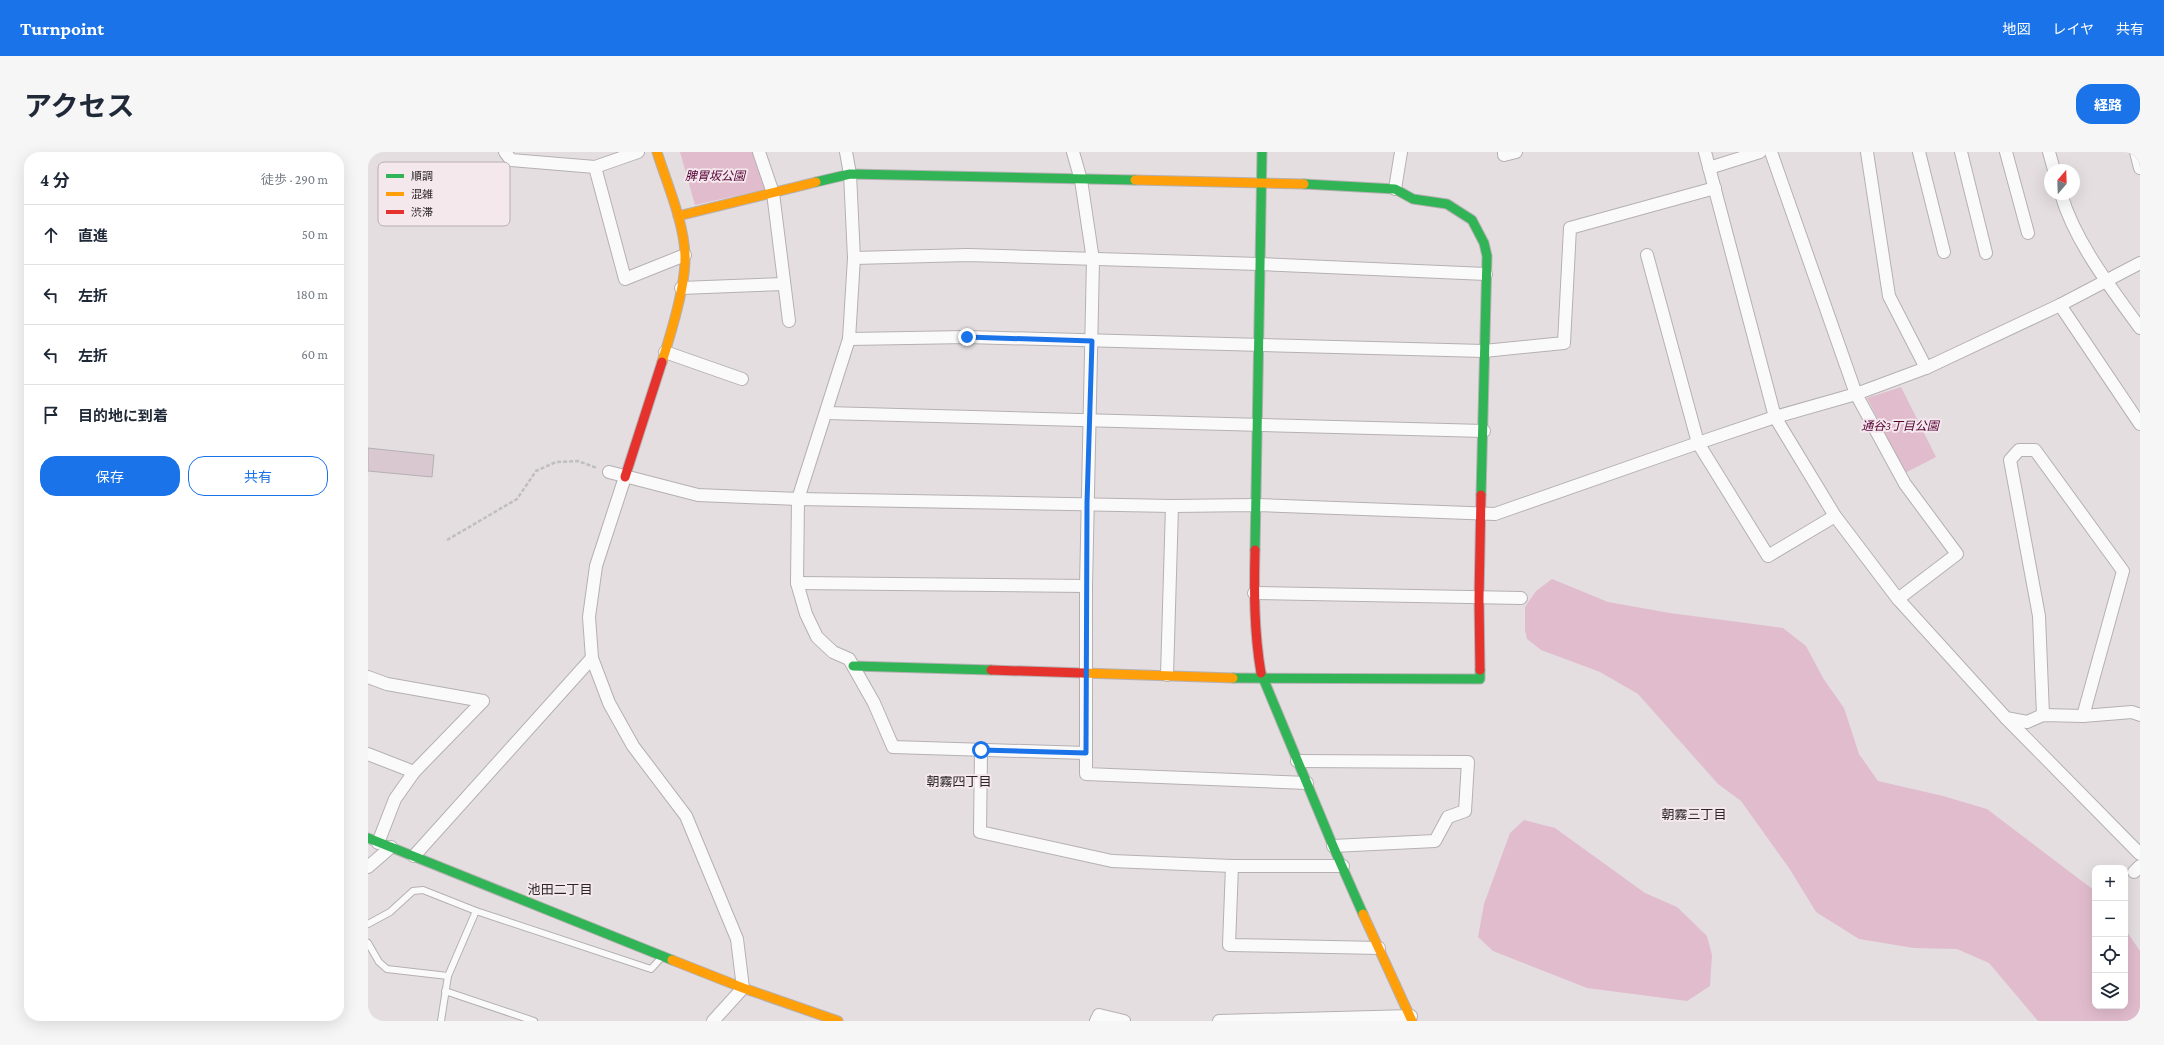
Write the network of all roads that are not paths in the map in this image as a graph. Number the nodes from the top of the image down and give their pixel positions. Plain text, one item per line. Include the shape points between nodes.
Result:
1 (505, 152) edge
2 (638, 152) edge
3 (657, 152) edge
4 (759, 152) edge
5 (846, 152) edge
6 (1073, 152) edge
7 (1262, 152) edge
8 (1401, 152) edge
9 (1504, 152) edge
10 (1516, 152) edge
11 (1704, 152) edge
12 (1760, 152) edge
13 (1771, 152) edge
14 (1867, 152) edge
15 (1918, 152) edge
16 (1961, 152) edge
17 (2006, 152) edge
18 (2049, 152) edge
19 (2136, 152) edge
20 (2052, 164) edge
21 (595, 167) junction
22 (1709, 168) junction
23 (2140, 168) edge
24 (850, 174) junction
25 (1081, 180) junction
26 (1260, 182) junction
27 (1715, 188) junction
28 (1394, 189) junction
29 (773, 193) junction
30 (2063, 200) edge
31 (678, 216) junction
32 (2028, 233) dead end
33 (1944, 252) dead end
34 (1986, 253) dead end
35 (685, 255) junction
36 (1647, 255) dead end
37 (854, 258) junction
38 (1093, 260) junction
39 (2140, 263) edge
40 (1260, 264) junction
41 (1486, 274) junction
42 (2107, 282) junction
43 (784, 284) junction
44 (681, 288) junction
45 (2060, 305) junction
46 (789, 321) dead end
47 (2140, 328) edge
48 (849, 339) junction
49 (1092, 341) junction
50 (1259, 344) junction
51 (665, 352) junction
52 (1484, 352) junction
53 (1926, 368) junction
54 (742, 379) dead end
55 (1856, 394) junction
56 (826, 413) junction
57 (1775, 417) junction
58 (2138, 418) edge
59 (1090, 421) junction
60 (1257, 424) junction
61 (1484, 431) junction
62 (1698, 443) junction
63 (609, 472) road end
64 (625, 477) junction
65 (798, 499) junction
66 (1087, 503) junction
67 (1256, 505) junction
68 (1172, 506) junction
69 (1482, 514) junction
70 (1835, 516) junction
71 (797, 583) junction
72 (1086, 586) junction
73 (1254, 593) junction
74 (1479, 598) junction
75 (1521, 598) dead end
76 (1898, 599) junction
77 (592, 658) junction
78 (853, 666) junction
79 (1088, 672) junction
80 (1167, 675) junction
81 (368, 677) edge
82 (1262, 679) junction
83 (2043, 715) junction
84 (2140, 715) edge
85 (2083, 716) junction
86 (2006, 718) junction
87 (981, 750) junction
88 (1086, 753) junction
89 (368, 754) edge
90 (1297, 762) junction
91 (414, 772) junction
92 (1307, 783) junction
93 (373, 840) edge
94 (1333, 846) junction
95 (391, 847) junction
96 (2140, 854) edge
97 (414, 856) junction
98 (1232, 866) junction
99 (1343, 866) junction
100 (368, 867) edge
101 (476, 911) junction
102 (368, 924) edge
103 (368, 943) edge
104 (1379, 948) junction
105 (663, 956) junction
106 (448, 976) junction
107 (743, 988) junction
108 (445, 991) junction
109 (1411, 1019) edge
110 (441, 1021) edge
111 (534, 1021) edge
112 (713, 1021) edge
113 (838, 1021) edge
114 (1096, 1021) edge
115 (1124, 1021) edge
116 (1219, 1021) edge

1 - 21 street via 511,160
2 - 21 street
3 - 31 street
4 - 29 street
5 - 24 street
6 - 25 street
7 - 26 street
8 - 28 street
9 - 10 street via 1504,155
11 - 22 street
12 - 22 street
13 - 55 street
14 - 53 street via 1889,296
15 - 33 street
16 - 34 street
17 - 32 street
18 - 20 street
19 - 23 street
21 - 35 street via 625,279
22 - 27 street
24 - 25 street
24 - 29 street
24 - 37 street
25 - 26 street
25 - 38 street
26 - 28 street
26 - 40 street
27 - 52 street via 1570,228 1564,343
27 - 57 street
28 - 41 street via 1413,199 1447,204 1472,220 1484,243 1487,256
29 - 31 street
29 - 43 street
30 - 42 street via 2067,215
31 - 35 street
35 - 44 street
36 - 62 street
37 - 38 street via 968,255
37 - 48 street
38 - 40 street
38 - 49 street
39 - 42 street
40 - 41 street
40 - 50 street
41 - 52 street
42 - 45 street
42 - 47 street
43 - 44 street
43 - 46 street
44 - 51 street
45 - 53 street
45 - 58 street
48 - 49 street via 967,337
48 - 56 street
49 - 50 street
49 - 59 street
50 - 52 street
50 - 60 street
51 - 54 street
51 - 64 street
52 - 61 street
53 - 55 street
55 - 57 street
55 - 76 street via 1905,484 1957,554
56 - 59 street
56 - 65 street
57 - 62 street
57 - 70 street
59 - 60 street
59 - 66 street
60 - 61 street
60 - 67 street
61 - 69 street
62 - 69 street via 1495,514
62 - 70 street via 1768,556
63 - 64 street
64 - 65 street via 698,495
64 - 77 street via 596,566 589,617
65 - 66 street
65 - 71 street
66 - 68 street
66 - 72 street
67 - 68 street
67 - 69 street
67 - 73 street
68 - 80 street
69 - 74 street
70 - 76 street
71 - 72 street
71 - 78 street via 806,614 817,637 833,652 849,659
72 - 79 street
73 - 74 street
73 - 82 street via 1257,651
74 - 75 street
74 - 82 street via 1480,679
76 - 86 street
77 - 97 street
77 - 107 street via 609,703 633,746 686,816 738,939
78 - 79 street
78 - 87 street via 874,703 893,747
79 - 80 street
79 - 88 street
80 - 82 street
81 - 91 street via 387,684 483,701
82 - 90 street
83 - 85 street
83 - 85 street via 2039,616 2010,460 2019,450 2035,450 2123,571
83 - 86 street via 2026,722
84 - 85 street via 2132,712
86 - 96 street
87 - 88 street
87 - 98 street via 980,832 1112,861
88 - 92 street via 1086,774
89 - 91 street
90 - 92 street
90 - 94 street via 1468,762 1465,811 1448,817 1434,841
91 - 93 street via 395,799
92 - 94 street
93 - 95 street
94 - 99 street
95 - 97 street
95 - 100 street
97 - 105 street
98 - 99 street
98 - 104 street via 1229,945
99 - 104 street
101 - 102 lane via 423,890 413,891 390,912
101 - 105 lane via 651,969
101 - 106 lane
103 - 106 lane via 379,962 387,969
104 - 109 street
105 - 107 street
106 - 108 lane
107 - 112 street
107 - 113 street
108 - 110 lane
108 - 111 lane
109 - 116 street
114 - 115 street via 1099,1015

